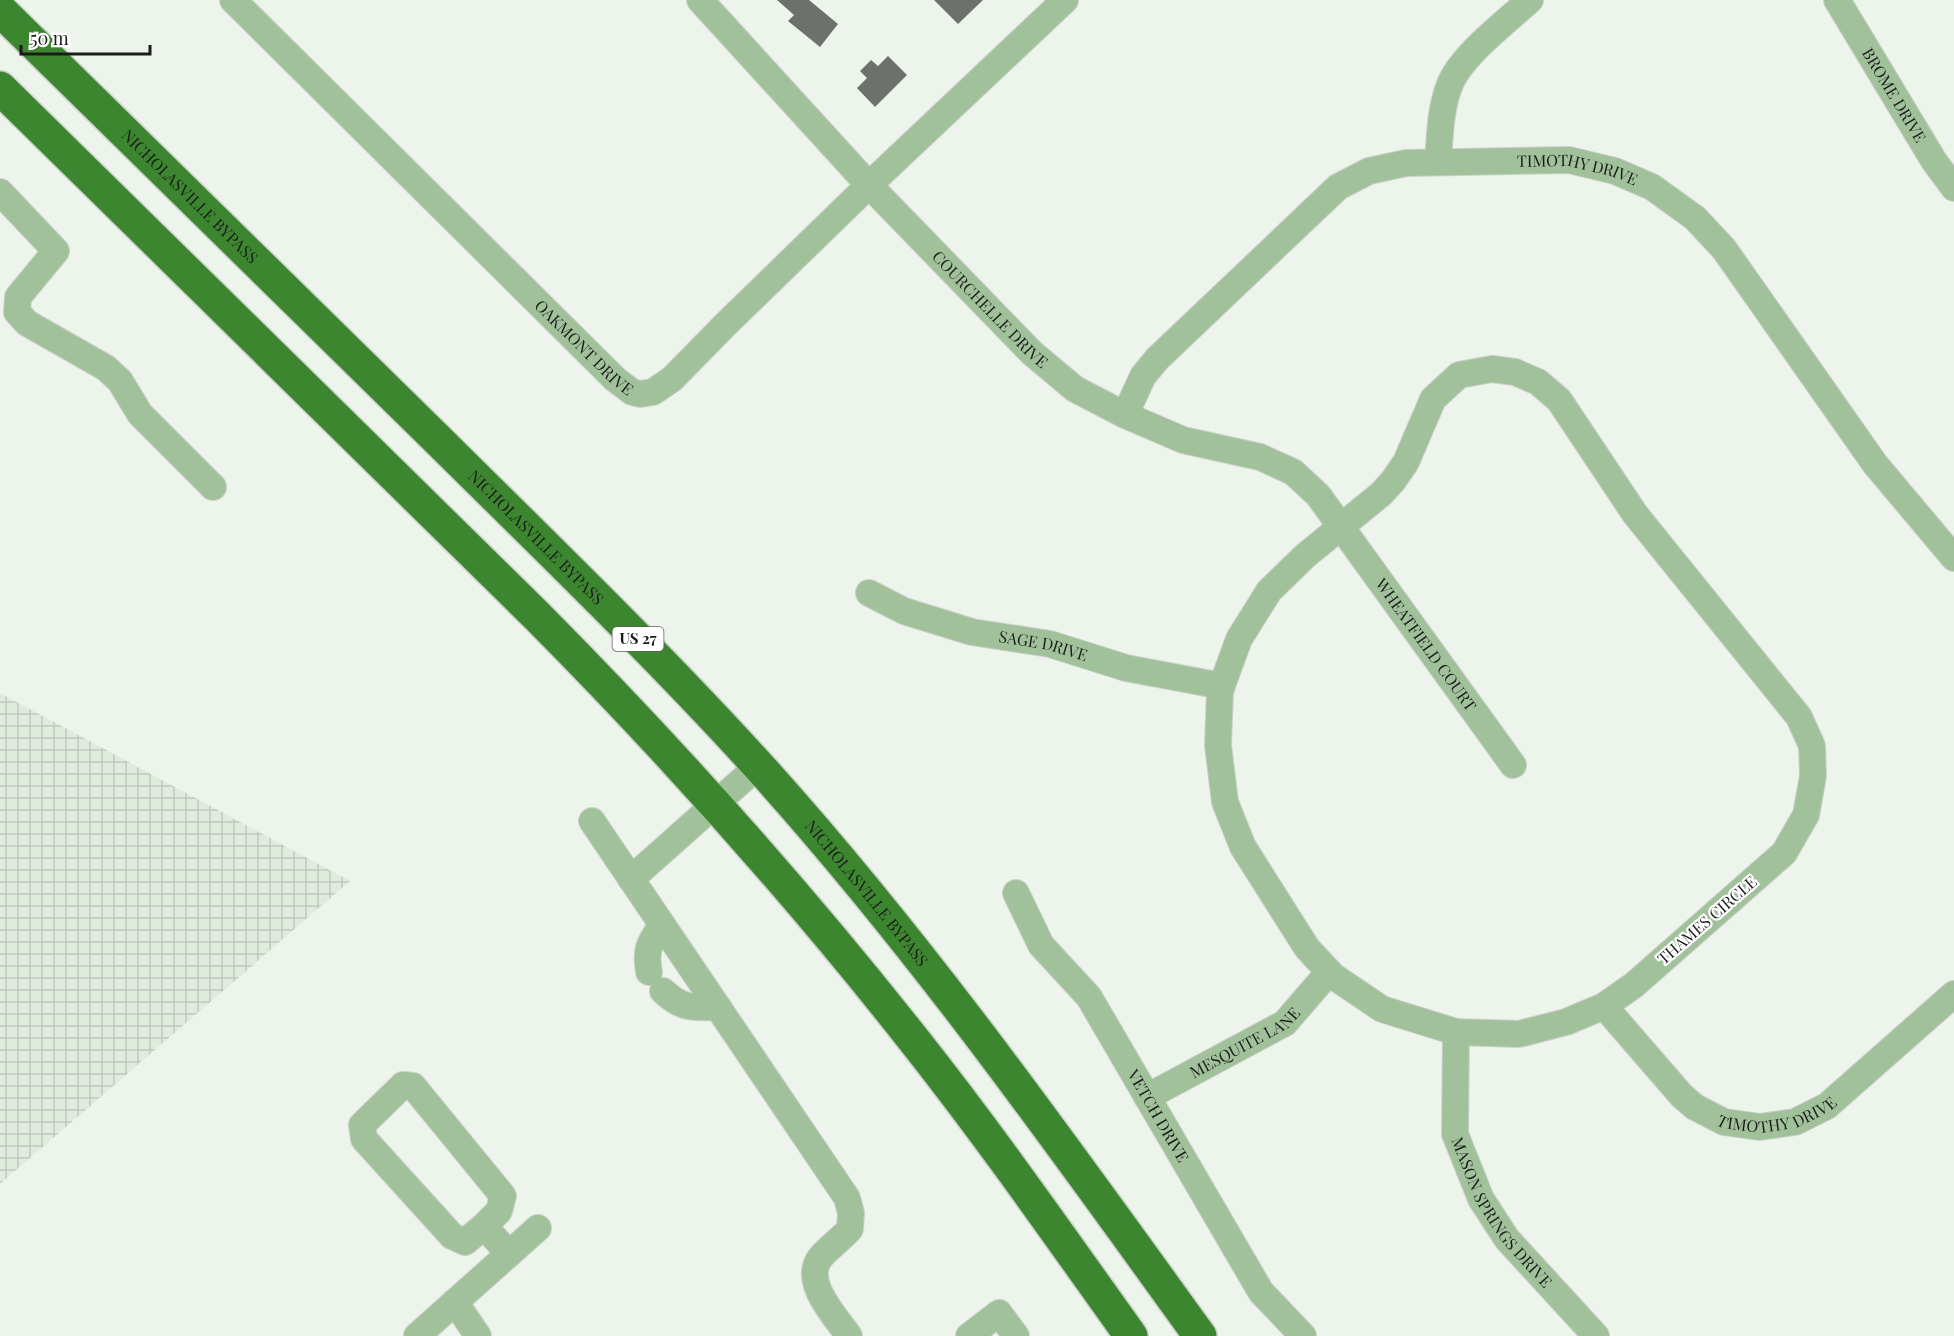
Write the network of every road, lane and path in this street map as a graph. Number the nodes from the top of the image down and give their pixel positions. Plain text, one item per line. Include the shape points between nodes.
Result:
1 (233, 0) edge
2 (700, 0) edge
3 (1065, 0) edge
4 (1530, 0) edge
5 (1837, 0) edge
6 (0, 10) edge
7 (0, 88) edge
8 (1438, 162) junction
9 (869, 185) junction
10 (1954, 188) edge
11 (0, 192) edge
12 (1125, 415) junction
13 (213, 487) dead end
14 (1341, 526) junction
15 (1954, 558) edge
16 (869, 593) dead end
17 (1222, 686) junction
18 (1513, 765) dead end
19 (758, 766) junction
20 (716, 804) junction
21 (592, 821) dead end
22 (631, 879) junction
23 (1016, 893) dead end
24 (662, 925) junction
25 (1329, 972) junction
26 (1954, 994) edge
27 (1604, 1006) junction
28 (718, 1007) junction
29 (1456, 1032) junction
30 (1147, 1097) junction
31 (484, 1226) junction
32 (537, 1228) dead end
33 (509, 1254) junction
34 (455, 1302) junction
35 (417, 1336) edge
36 (478, 1336) edge
37 (849, 1336) edge
38 (969, 1336) edge
39 (1016, 1336) edge
40 (1131, 1336) edge
41 (1200, 1336) edge
42 (1303, 1336) edge
43 (1596, 1336) edge

1 - 9 street, OAKMONT DRIVE via 632,392 653,392 672,379
2 - 9 street, COURCHELLE DRIVE
3 - 9 street, OAKMONT DRIVE
4 - 8 street via 1468,57 1450,83 1441,115
5 - 10 street, BROME DRIVE
6 - 19 highway, NICHOLASVILLE BYPASS / US 27 via 562,563
7 - 20 highway via 537,616
8 - 12 street, TIMOTHY DRIVE via 1406,163 1369,171 1338,187 1157,359 1143,376
8 - 15 street, TIMOTHY DRIVE via 1569,160 1615,171 1652,187 1695,218 1724,249 1875,464
9 - 12 street, COURCHELLE DRIVE via 1032,353 1075,389
11 - 13 street via 56,251 18,297 17,312 27,323 96,362 120,381 141,414
12 - 14 street, COURCHELLE DRIVE via 1183,440 1260,457 1293,472 1318,495
14 - 17 street, THAMES CIRCLE via 1269,591 1239,639
14 - 18 street, WHEATFIELD COURT
14 - 27 street, THAMES CIRCLE via 1393,481 1406,462 1433,399 1459,375 1492,369 1515,372 1538,382 1559,400 1635,514 1799,717 1812,746 1814,776 1806,815 1784,853 1634,985
16 - 17 street, SAGE DRIVE via 904,611 972,632 1050,644 1125,668
17 - 25 street, THAMES CIRCLE via 1218,745 1225,802 1243,847 1307,948
19 - 20 street
19 - 41 highway, NICHOLASVILLE BYPASS / US 27 via 941,985
20 - 22 street
20 - 40 highway via 917,1045
21 - 22 street
22 - 24 street
23 - 30 street, VETCH DRIVE via 1041,945 1089,997
24 - 28 street
24 - 28 street via 646,954 656,982 675,1003 695,1008
25 - 29 street, THAMES CIRCLE via 1382,1009
25 - 30 street, MESQUITE LANE via 1285,1023
26 - 27 street, TIMOTHY DRIVE via 1827,1106 1795,1122 1760,1127 1724,1122 1695,1107
27 - 29 street, THAMES CIRCLE via 1566,1022 1519,1034
28 - 37 street via 847,1198 850,1229 819,1259 815,1270 816,1288
29 - 43 street, MASON SPRINGS DRIVE via 1455,1134 1482,1199 1507,1239
30 - 42 street, VETCH DRIVE via 1261,1292
31 - 31 street via 499,1211 503,1196 413,1086 403,1085 362,1125 364,1139 452,1236 465,1242
31 - 33 street
32 - 33 street
33 - 34 street
34 - 35 street
34 - 36 street
38 - 39 street via 999,1313

